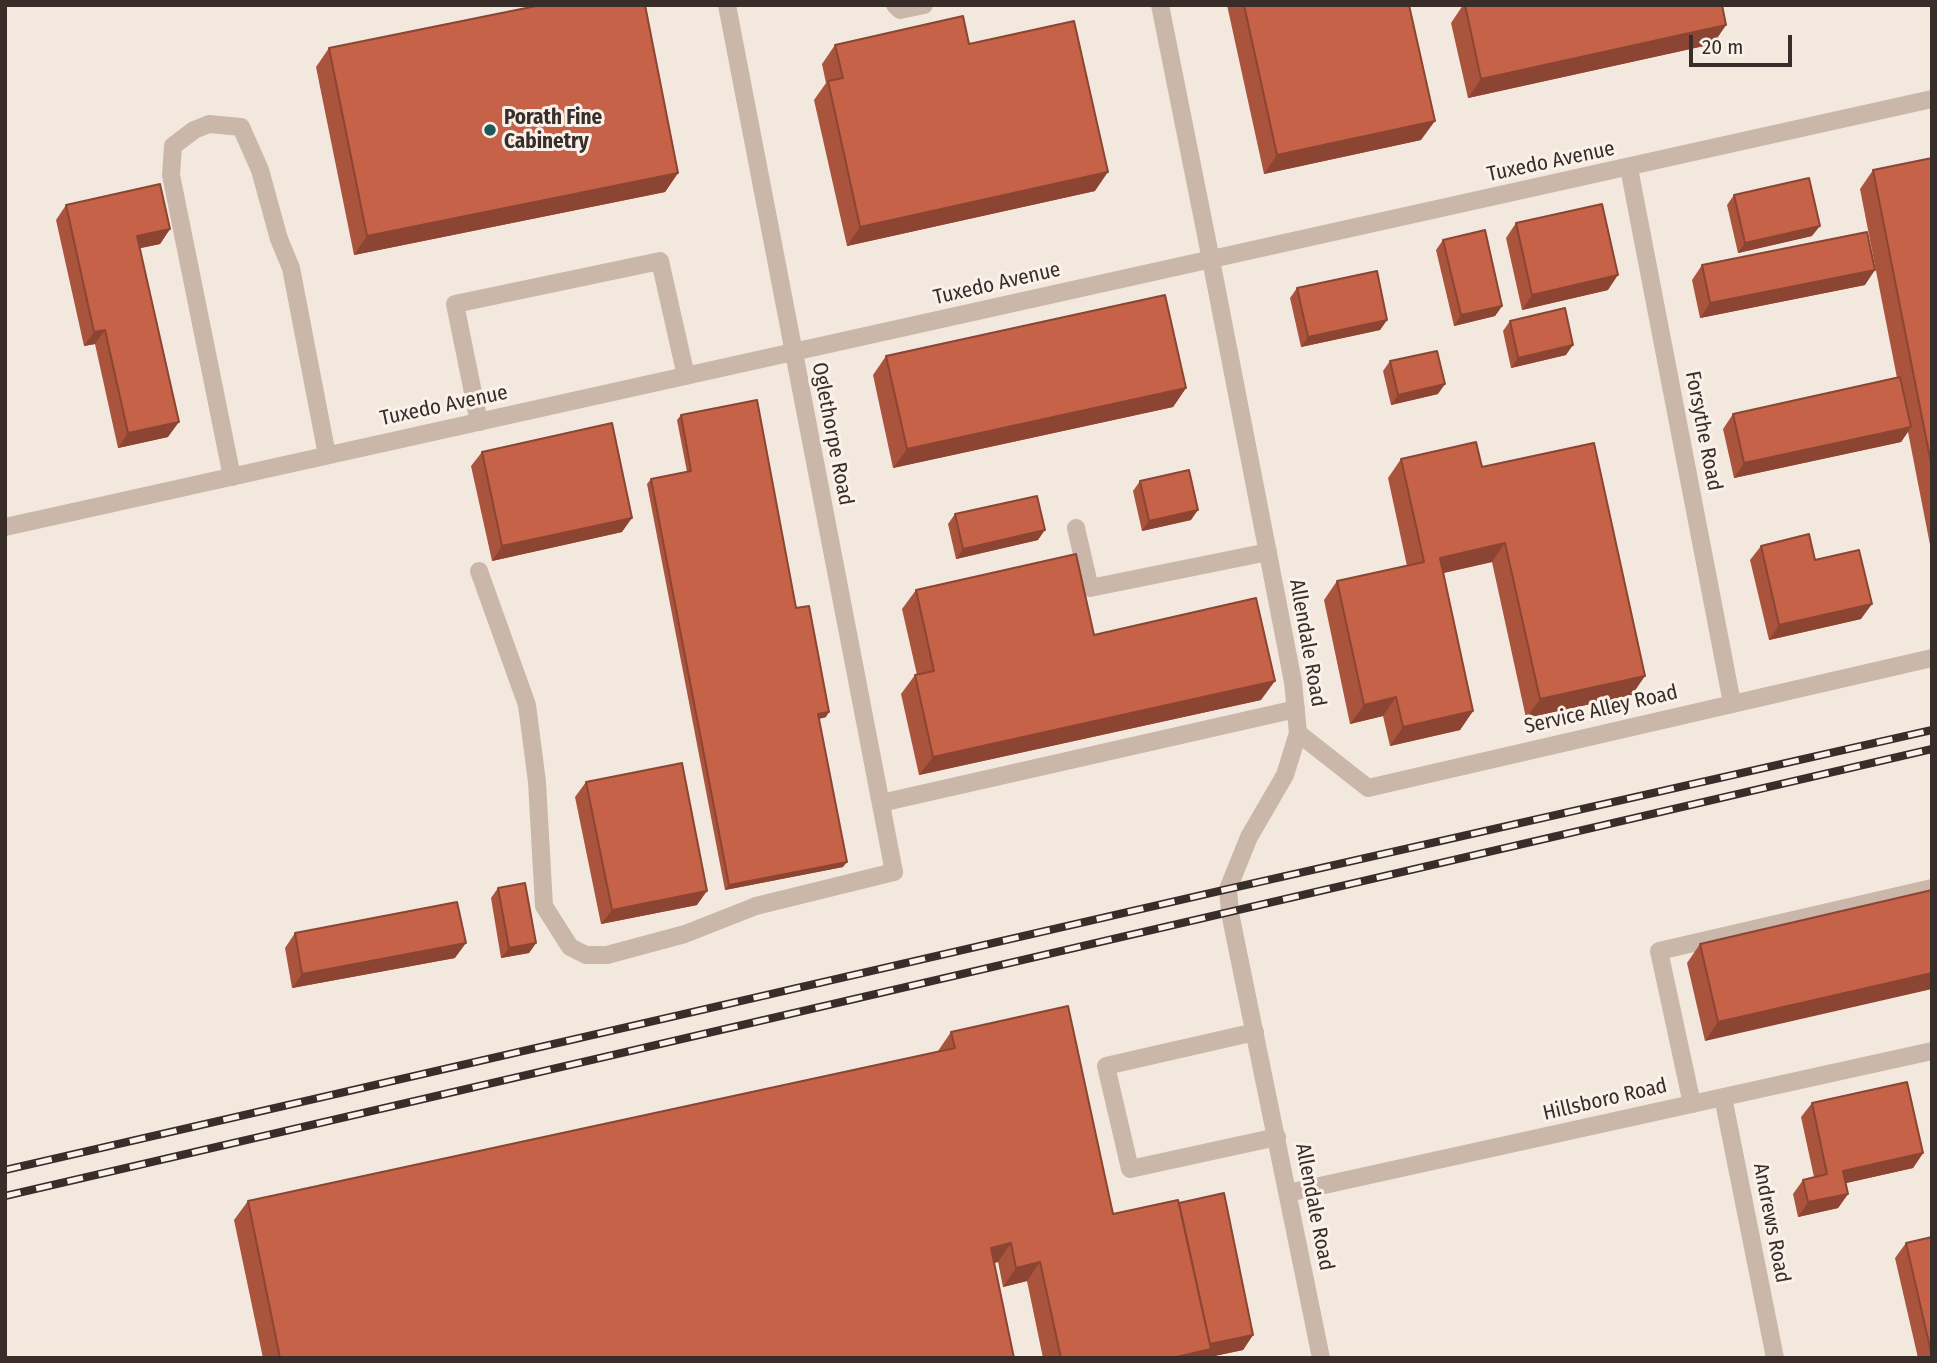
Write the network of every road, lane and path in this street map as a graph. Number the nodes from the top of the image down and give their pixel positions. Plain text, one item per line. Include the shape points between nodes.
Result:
1 (727, 5) edge
2 (895, 5) edge
3 (924, 5) edge
4 (1160, 5) edge
5 (1932, 99) edge
6 (1629, 167) junction
7 (1211, 260) junction
8 (793, 353) junction
9 (686, 376) junction
10 (479, 422) junction
11 (327, 455) junction
12 (232, 477) junction
13 (5, 527) edge
14 (1076, 528) dead end
15 (1268, 552) junction
16 (479, 571) dead end
17 (1932, 658) edge
18 (1732, 703) junction
19 (1296, 709) junction
20 (1298, 733) junction
21 (881, 803) junction
22 (1932, 888) edge
23 (1255, 1032) junction
24 (1932, 1051) edge
25 (1723, 1097) junction
26 (1692, 1104) junction
27 (1277, 1137) junction
28 (1289, 1193) junction
29 (1321, 1358) edge
30 (1775, 1358) edge

1 - 8 street, Oglethorpe Road
2 - 3 street via 900,10
4 - 7 street, Allendale Road
5 - 6 street, Tuxedo Avenue
6 - 7 street, Tuxedo Avenue
6 - 18 street, Forsythe Road
7 - 8 street, Tuxedo Avenue
7 - 15 street, Allendale Road
8 - 9 street, Tuxedo Avenue
8 - 21 street, Oglethorpe Road
9 - 10 street, Tuxedo Avenue
9 - 10 street via 660,261 455,304
10 - 11 street, Tuxedo Avenue
11 - 12 street, Tuxedo Avenue
11 - 12 street via 291,268 260,170 241,127 209,124 173,146 171,175
12 - 13 street, Tuxedo Avenue
14 - 15 street via 1090,588
15 - 19 street, Allendale Road
16 - 21 street, Oglethorpe Road via 527,705 544,906 570,947 607,955 685,934 756,906 894,872
17 - 18 street, Service Alley Road
18 - 20 street, Service Alley Road via 1368,788
19 - 20 street, Allendale Road
19 - 21 street
20 - 23 street, Allendale Road via 1285,775 1250,837 1228,889
22 - 26 street via 1659,951
23 - 27 street, Allendale Road
23 - 27 street via 1106,1066 1130,1169
24 - 25 street, Hillsboro Road
25 - 26 street, Hillsboro Road
25 - 30 street, Andrews Road
26 - 28 street, Hillsboro Road
27 - 28 street, Allendale Road
28 - 29 street, Allendale Road

